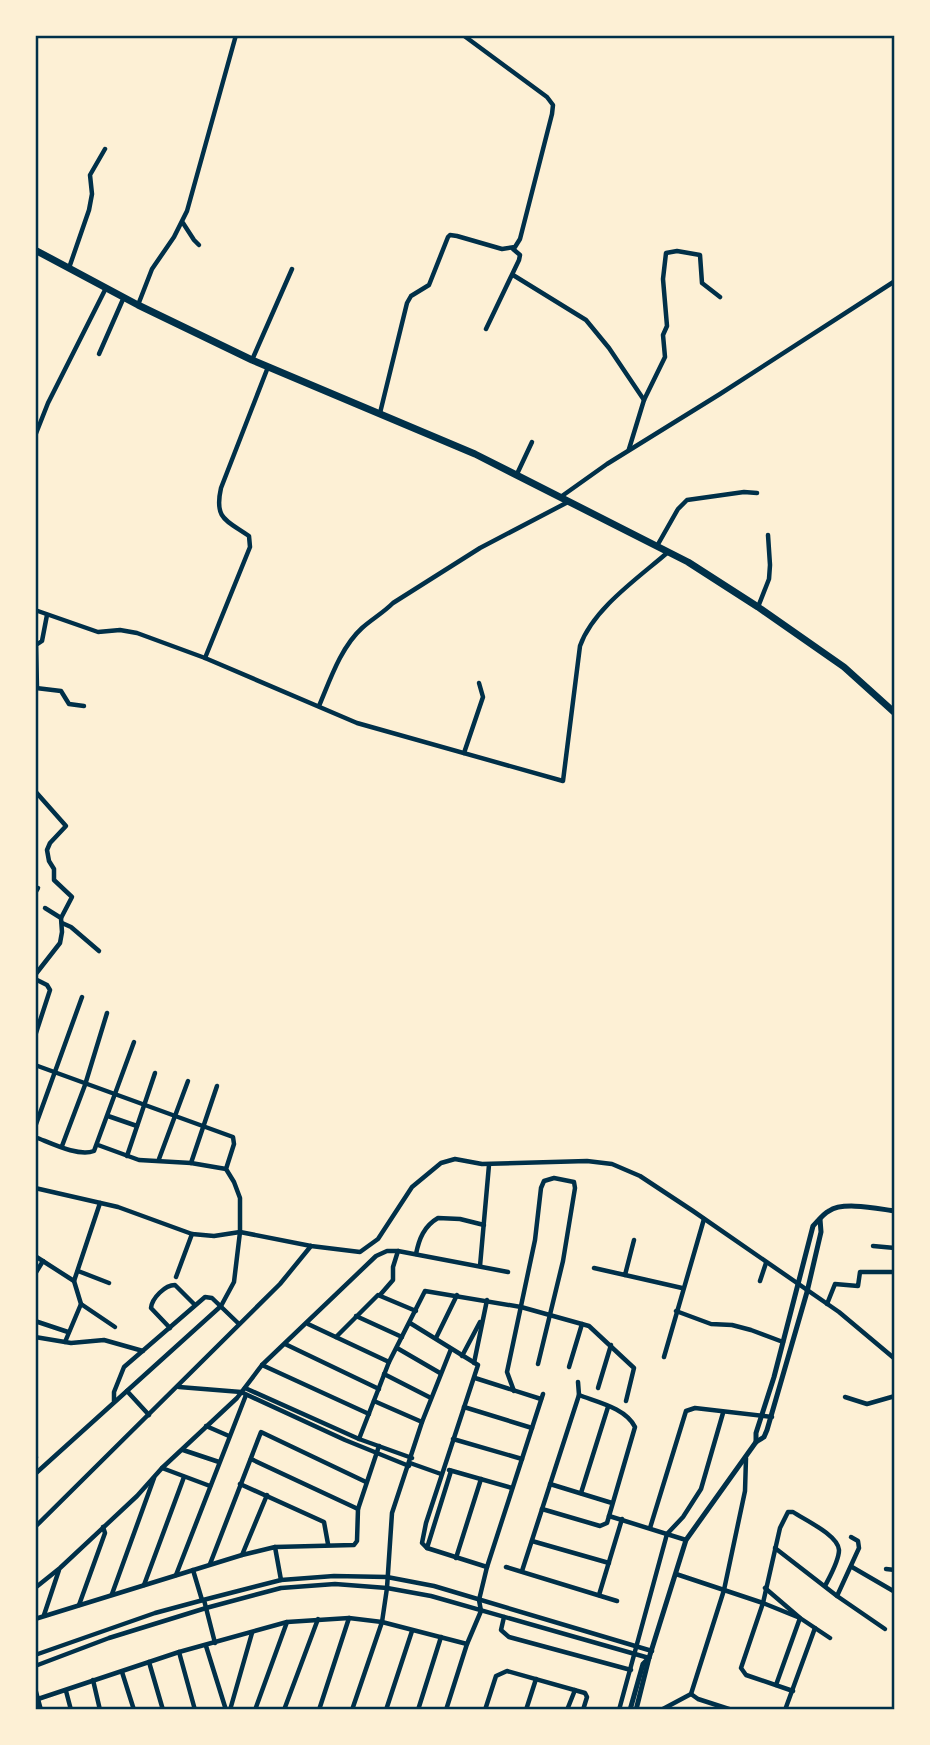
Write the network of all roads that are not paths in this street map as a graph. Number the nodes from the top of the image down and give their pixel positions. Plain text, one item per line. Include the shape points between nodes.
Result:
1 (236, 35) edge
2 (463, 35) edge
3 (105, 149) dead end
4 (183, 223) junction
5 (200, 244) dead end
6 (513, 249) junction
7 (35, 250) edge
8 (68, 268) junction
9 (292, 269) dead end
10 (513, 275) junction
11 (895, 281) edge
12 (106, 288) junction
13 (720, 296) dead end
14 (124, 297) junction
15 (138, 305) junction
16 (486, 329) dead end
17 (99, 354) dead end
18 (252, 360) junction
19 (268, 367) junction
20 (644, 400) junction
21 (380, 414) junction
22 (35, 436) edge
23 (532, 442) dead end
24 (629, 449) junction
25 (517, 474) junction
26 (757, 494) dead end
27 (562, 496) junction
28 (571, 500) junction
29 (768, 535) dead end
30 (657, 546) junction
31 (668, 552) junction
32 (758, 607) junction
33 (35, 610) edge
34 (47, 615) junction
35 (205, 657) junction
36 (480, 683) dead end
37 (36, 688) edge
38 (84, 706) dead end
39 (319, 706) junction
40 (895, 713) edge
41 (464, 753) junction
42 (35, 791) edge
43 (46, 908) dead end
44 (62, 921) junction
45 (99, 951) dead end
46 (35, 977) edge
47 (82, 997) dead end
48 (107, 1013) dead end
49 (35, 1036) edge
50 (134, 1042) dead end
51 (35, 1065) edge
52 (56, 1073) junction
53 (155, 1073) dead end
54 (188, 1081) dead end
55 (85, 1085) junction
56 (217, 1086) dead end
57 (114, 1094) junction
58 (145, 1105) junction
59 (174, 1115) junction
60 (108, 1116) junction
61 (137, 1126) junction
62 (204, 1126) junction
63 (35, 1127) edge
64 (35, 1138) edge
65 (98, 1145) junction
66 (62, 1146) junction
67 (127, 1156) junction
68 (159, 1159) junction
69 (191, 1163) junction
70 (489, 1165) junction
71 (226, 1168) junction
72 (35, 1188) edge
73 (100, 1203) junction
74 (895, 1211) edge
75 (704, 1219) junction
76 (820, 1219) junction
77 (484, 1225) junction
78 (240, 1232) junction
79 (192, 1234) junction
80 (634, 1240) dead end
81 (873, 1246) dead end
82 (311, 1247) junction
83 (895, 1248) edge
84 (398, 1251) junction
85 (416, 1254) junction
86 (35, 1256) edge
87 (43, 1261) junction
88 (766, 1263) junction
89 (480, 1266) junction
90 (594, 1269) dead end
91 (78, 1271) junction
92 (508, 1272) dead end
93 (895, 1272) edge
94 (35, 1273) edge
95 (625, 1275) junction
96 (176, 1277) dead end
97 (74, 1281) junction
98 (760, 1281) dead end
99 (109, 1283) dead end
100 (798, 1283) junction
101 (682, 1289) junction
102 (807, 1292) junction
103 (380, 1295) junction
104 (457, 1295) junction
105 (487, 1300) junction
106 (81, 1304) junction
107 (827, 1304) junction
108 (195, 1305) junction
109 (221, 1307) junction
110 (521, 1307) junction
111 (416, 1311) junction
112 (677, 1311) junction
113 (483, 1315) junction
114 (550, 1315) junction
115 (356, 1316) junction
116 (35, 1321) edge
117 (410, 1323) junction
118 (239, 1324) junction
119 (307, 1324) junction
120 (582, 1324) junction
121 (115, 1327) dead end
122 (170, 1328) junction
123 (68, 1332) junction
124 (35, 1337) edge
125 (336, 1337) junction
126 (402, 1337) junction
127 (436, 1339) junction
128 (65, 1342) junction
129 (783, 1342) junction
130 (285, 1344) junction
131 (611, 1345) junction
132 (397, 1348) junction
133 (451, 1349) junction
134 (144, 1351) junction
135 (462, 1356) junction
136 (664, 1357) dead end
137 (895, 1359) edge
138 (389, 1362) junction
139 (474, 1363) junction
140 (538, 1364) dead end
141 (262, 1365) junction
142 (569, 1367) dead end
143 (440, 1373) junction
144 (384, 1374) junction
145 (475, 1378) junction
146 (578, 1382) dead end
147 (179, 1387) junction
148 (245, 1388) junction
149 (598, 1388) dead end
150 (379, 1389) junction
151 (127, 1391) junction
152 (514, 1391) junction
153 (243, 1394) junction
154 (579, 1395) junction
155 (895, 1396) edge
156 (431, 1398) junction
157 (845, 1398) dead end
158 (626, 1401) dead end
159 (115, 1402) junction
160 (374, 1402) junction
161 (464, 1407) junction
162 (608, 1407) junction
163 (369, 1413) junction
164 (723, 1413) junction
165 (149, 1415) junction
166 (763, 1415) junction
167 (772, 1418) junction
168 (422, 1422) junction
169 (206, 1426) junction
170 (532, 1428) junction
171 (229, 1436) junction
172 (359, 1439) junction
173 (453, 1439) junction
174 (755, 1442) junction
175 (379, 1446) junction
176 (183, 1450) junction
177 (376, 1452) junction
178 (746, 1458) junction
179 (251, 1459) junction
180 (522, 1460) junction
181 (219, 1462) junction
182 (410, 1462) junction
183 (162, 1468) junction
184 (451, 1471) junction
185 (443, 1472) junction
186 (35, 1474) edge
187 (154, 1477) junction
188 (184, 1477) junction
189 (481, 1479) junction
190 (366, 1482) junction
191 (240, 1484) junction
192 (550, 1484) junction
193 (210, 1486) junction
194 (512, 1488) junction
195 (581, 1493) junction
196 (267, 1495) junction
197 (612, 1503) junction
198 (358, 1509) junction
199 (542, 1509) junction
200 (609, 1516) junction
201 (622, 1520) junction
202 (35, 1527) edge
203 (103, 1527) junction
204 (650, 1528) junction
205 (667, 1534) junction
206 (850, 1537) dead end
207 (686, 1540) junction
208 (532, 1541) junction
209 (328, 1544) junction
210 (275, 1547) junction
211 (427, 1548) junction
212 (775, 1548) junction
213 (242, 1555) junction
214 (456, 1558) junction
215 (609, 1563) junction
216 (209, 1565) junction
217 (487, 1567) junction
218 (506, 1567) dead end
219 (852, 1567) junction
220 (60, 1568) junction
221 (886, 1569) dead end
222 (193, 1570) junction
223 (895, 1570) edge
224 (522, 1572) junction
225 (676, 1574) junction
226 (175, 1576) junction
227 (387, 1577) junction
228 (281, 1580) junction
229 (143, 1586) junction
230 (825, 1586) junction
231 (35, 1588) edge
232 (387, 1588) junction
233 (765, 1588) junction
234 (724, 1590) junction
235 (895, 1592) edge
236 (111, 1595) junction
237 (599, 1595) junction
238 (837, 1596) junction
239 (203, 1600) junction
240 (479, 1600) junction
241 (617, 1601) dead end
242 (763, 1603) junction
243 (79, 1605) junction
244 (206, 1608) junction
245 (481, 1611) junction
246 (155, 1613) junction
247 (44, 1616) junction
248 (504, 1617) junction
249 (349, 1618) junction
250 (800, 1618) junction
251 (35, 1619) edge
252 (318, 1619) junction
253 (287, 1622) junction
254 (382, 1622) junction
255 (158, 1623) junction
256 (814, 1628) junction
257 (885, 1629) dead end
258 (413, 1631) junction
259 (252, 1633) junction
260 (441, 1637) junction
261 (831, 1637) dead end
262 (215, 1643) junction
263 (467, 1644) junction
264 (206, 1646) junction
265 (637, 1646) junction
266 (652, 1651) junction
267 (179, 1652) junction
268 (635, 1655) junction
269 (35, 1656) edge
270 (649, 1658) junction
271 (149, 1662) junction
272 (35, 1665) edge
273 (631, 1670) junction
274 (122, 1672) junction
275 (537, 1679) junction
276 (93, 1680) junction
277 (776, 1685) junction
278 (35, 1688) edge
279 (575, 1690) junction
280 (66, 1691) junction
281 (793, 1691) junction
282 (691, 1694) junction
283 (38, 1699) junction
284 (679, 1700) junction
285 (41, 1710) edge
286 (71, 1710) edge
287 (100, 1710) edge
288 (134, 1710) edge
289 (163, 1710) edge
290 (195, 1710) edge
291 (228, 1710) edge
292 (255, 1710) edge
293 (284, 1710) edge
294 (319, 1710) edge
295 (352, 1710) edge
296 (386, 1710) edge
297 (418, 1710) edge
298 (446, 1710) edge
299 (485, 1710) edge
300 (526, 1710) edge
301 (567, 1710) edge
302 (583, 1710) edge
303 (619, 1710) edge
304 (630, 1710) edge
305 (636, 1710) edge
306 (661, 1710) edge
307 (679, 1710) edge
308 (732, 1710) edge
309 (785, 1710) edge

1 - 4 street
2 - 6 street via 553,105 520,239
3 - 8 street via 90,174 89,210
4 - 5 street
4 - 15 street via 152,269
6 - 10 street via 520,256
6 - 21 street via 447,237 429,285 407,303
7 - 8 main road
8 - 12 main road
9 - 18 street
10 - 16 street
10 - 20 street via 586,320
11 - 24 street
12 - 14 main road
12 - 22 street
13 - 20 street via 702,283 700,255 666,253 665,357
14 - 15 main road
14 - 17 street
15 - 18 main road
18 - 19 main road
19 - 21 main road
19 - 35 street via 218,503 222,517 249,536 250,547
20 - 24 street
21 - 25 main road
23 - 25 street
24 - 27 street
25 - 27 main road
26 - 30 street via 687,500
27 - 28 main road
28 - 30 main road
28 - 39 street via 480,548 363,627 345,651
29 - 32 street via 769,579
30 - 31 main road
31 - 32 main road
31 - 41 street via 594,619 583,636 563,781
32 - 40 main road via 844,667
33 - 34 street
34 - 35 street via 98,632 137,633
34 - 37 street via 42,642 36,645
35 - 39 street
36 - 41 street via 483,697
37 - 38 street via 61,691 69,704
39 - 41 street via 357,723
42 - 44 street via 66,826 46,852 54,880 72,897
43 - 44 street
44 - 45 street
44 - 46 street via 60,943
46 - 49 street via 49,986 50,992
47 - 52 street
48 - 55 street
50 - 57 street
51 - 52 street
52 - 55 street
52 - 63 street
53 - 58 street
54 - 59 street
55 - 57 street
55 - 66 street
56 - 62 street
57 - 58 street
57 - 60 street
58 - 59 street
58 - 61 street
59 - 62 street
59 - 68 street
60 - 61 street
60 - 65 street
61 - 67 street
62 - 69 street
62 - 71 street via 234,1138
64 - 66 street
65 - 66 street via 90,1153
65 - 67 street
67 - 68 street
68 - 69 street
69 - 71 street
70 - 75 street via 612,1164 640,1176
70 - 77 street
70 - 82 street via 455,1159 435,1166 412,1186 366,1250
71 - 78 street via 240,1198
72 - 73 street
73 - 79 street
73 - 91 street
74 - 76 street via 840,1207
75 - 88 street
75 - 101 street
76 - 100 street via 813,1226
76 - 102 street
77 - 85 street via 438,1218 427,1227
77 - 89 street
78 - 79 street
78 - 82 street
78 - 109 street via 234,1282
79 - 96 street
80 - 95 street
81 - 83 street
82 - 118 street
84 - 85 street
84 - 103 street via 393,1280
84 - 119 street via 376,1256
85 - 89 street
86 - 87 street
87 - 94 street
87 - 97 street
88 - 98 street
88 - 100 street
89 - 92 street
90 - 95 street
91 - 97 street
91 - 99 street
93 - 107 street via 860,1272 856,1287 835,1284
95 - 101 street
97 - 106 street
100 - 102 street
100 - 129 street
101 - 112 street
102 - 107 street
102 - 167 street
103 - 111 street
103 - 115 street
104 - 105 street
104 - 111 street via 425,1291
104 - 127 street
105 - 110 street
105 - 113 street
106 - 121 street
106 - 123 street
107 - 137 street
108 - 109 street via 209,1296
108 - 122 street
108 - 122 street via 175,1286 164,1289 150,1306
109 - 118 street
109 - 151 street
110 - 114 street
110 - 114 street via 542,1184 550,1178 570,1181 575,1185 571,1218
110 - 152 street via 507,1372
111 - 117 street
112 - 129 street
112 - 136 street
113 - 135 street
113 - 139 street
114 - 120 street
114 - 140 street
115 - 125 street
115 - 126 street
116 - 123 street
117 - 126 street
117 - 127 street
118 - 147 street
119 - 125 street
119 - 130 street
120 - 131 street
120 - 142 street
122 - 134 street
123 - 128 street
124 - 128 street
125 - 138 street
126 - 132 street
127 - 133 street
128 - 134 street via 104,1340
129 - 166 street
130 - 141 street
130 - 150 street
131 - 149 street
131 - 158 street via 634,1368
132 - 138 street
132 - 143 street
133 - 135 street
133 - 143 street
134 - 159 street via 122,1370
135 - 139 street
138 - 144 street
139 - 145 street via 478,1365
141 - 148 street
141 - 163 street
143 - 156 street
144 - 150 street
144 - 156 street
145 - 152 street
145 - 161 street
146 - 154 street
147 - 153 street
147 - 165 street
148 - 153 street
148 - 172 street
150 - 160 street
151 - 159 street
151 - 165 street
152 - 170 street via 542,1396
153 - 169 street
153 - 171 street
153 - 177 street
154 - 162 street
154 - 192 street
155 - 157 street via 867,1404
156 - 168 street
159 - 186 street
160 - 163 street
160 - 168 street
161 - 170 street
161 - 173 street
162 - 195 street
162 - 197 street via 628,1417 635,1427
163 - 172 street
164 - 166 street
164 - 204 street via 686,1410
164 - 205 street via 701,1489
165 - 202 street
166 - 167 street
166 - 174 street
167 - 174 street via 764,1437
168 - 182 street
169 - 171 street
169 - 176 street
170 - 180 street
171 - 181 street
172 - 175 street
173 - 180 street
173 - 185 street
174 - 178 street
175 - 177 street
175 - 182 street
176 - 181 street
176 - 183 street
177 - 182 street
177 - 190 street
178 - 207 street
178 - 234 street via 745,1491
179 - 190 street via 262,1432
179 - 191 street
179 - 198 street
180 - 194 street
181 - 193 street
182 - 185 street
182 - 227 street via 391,1521
183 - 187 street
183 - 188 street
184 - 185 street
184 - 189 street
184 - 211 street
185 - 211 street via 422,1538
187 - 203 street
187 - 236 street
188 - 193 street
188 - 229 street
189 - 194 street
189 - 214 street
190 - 198 street
191 - 196 street
191 - 216 street
192 - 195 street
192 - 199 street
193 - 226 street
194 - 217 street
195 - 197 street
196 - 209 street via 324,1522
196 - 213 street
197 - 200 street
198 - 209 street via 356,1544
199 - 200 street via 602,1526
199 - 208 street
200 - 201 street
201 - 204 street
201 - 215 street
203 - 220 street
203 - 243 street via 105,1533
204 - 205 street
205 - 207 street
205 - 265 street
206 - 219 street via 860,1545
207 - 225 street
208 - 215 street
208 - 224 street
209 - 210 street
210 - 213 street
210 - 228 street
211 - 214 street
212 - 230 street
212 - 230 street via 788,1512 831,1536 838,1554
212 - 233 street
213 - 216 street
214 - 217 street
215 - 237 street
216 - 222 street
217 - 240 street
218 - 224 street
219 - 235 street
219 - 238 street
220 - 231 street
220 - 247 street
221 - 223 street
222 - 226 street
222 - 239 street
224 - 237 street
225 - 234 street
225 - 266 street
226 - 229 street
227 - 228 street
227 - 232 street
227 - 240 street
228 - 239 street
229 - 236 street
230 - 238 street
232 - 244 street via 335,1584 281,1588
232 - 245 street
232 - 254 street
233 - 242 street
233 - 250 street
234 - 242 street
234 - 282 street
236 - 243 street
237 - 241 street
238 - 257 street
239 - 244 street
239 - 246 street
240 - 245 street
240 - 265 street
242 - 250 street
242 - 277 street via 741,1668 746,1675
243 - 247 street
244 - 255 street
244 - 262 street
245 - 248 street
245 - 263 street
246 - 255 street
246 - 269 street
247 - 251 street
248 - 268 street
248 - 273 street via 501,1630 509,1637
249 - 252 street
249 - 254 street
249 - 294 street
250 - 256 street
250 - 277 street
252 - 253 street
252 - 293 street
253 - 259 street
253 - 292 street
254 - 258 street
254 - 295 street
255 - 272 street
256 - 261 street
256 - 281 street
258 - 260 street
258 - 296 street
259 - 262 street
259 - 291 street
260 - 263 street
260 - 297 street
262 - 264 street
263 - 298 street
264 - 267 street
264 - 291 street
265 - 266 street
265 - 268 street
266 - 270 street
267 - 271 street
267 - 290 street
268 - 270 street
268 - 273 street
270 - 304 street via 643,1664
270 - 305 street
271 - 274 street
271 - 289 street
273 - 303 street
274 - 276 street
274 - 288 street
275 - 279 street
275 - 299 street via 507,1671 498,1674
275 - 300 street
276 - 280 street
276 - 287 street
277 - 281 street
278 - 283 street
279 - 301 street
279 - 302 street via 587,1695
280 - 283 street
280 - 286 street
281 - 309 street
282 - 284 street
282 - 308 street
283 - 285 street
284 - 306 street
284 - 307 street

